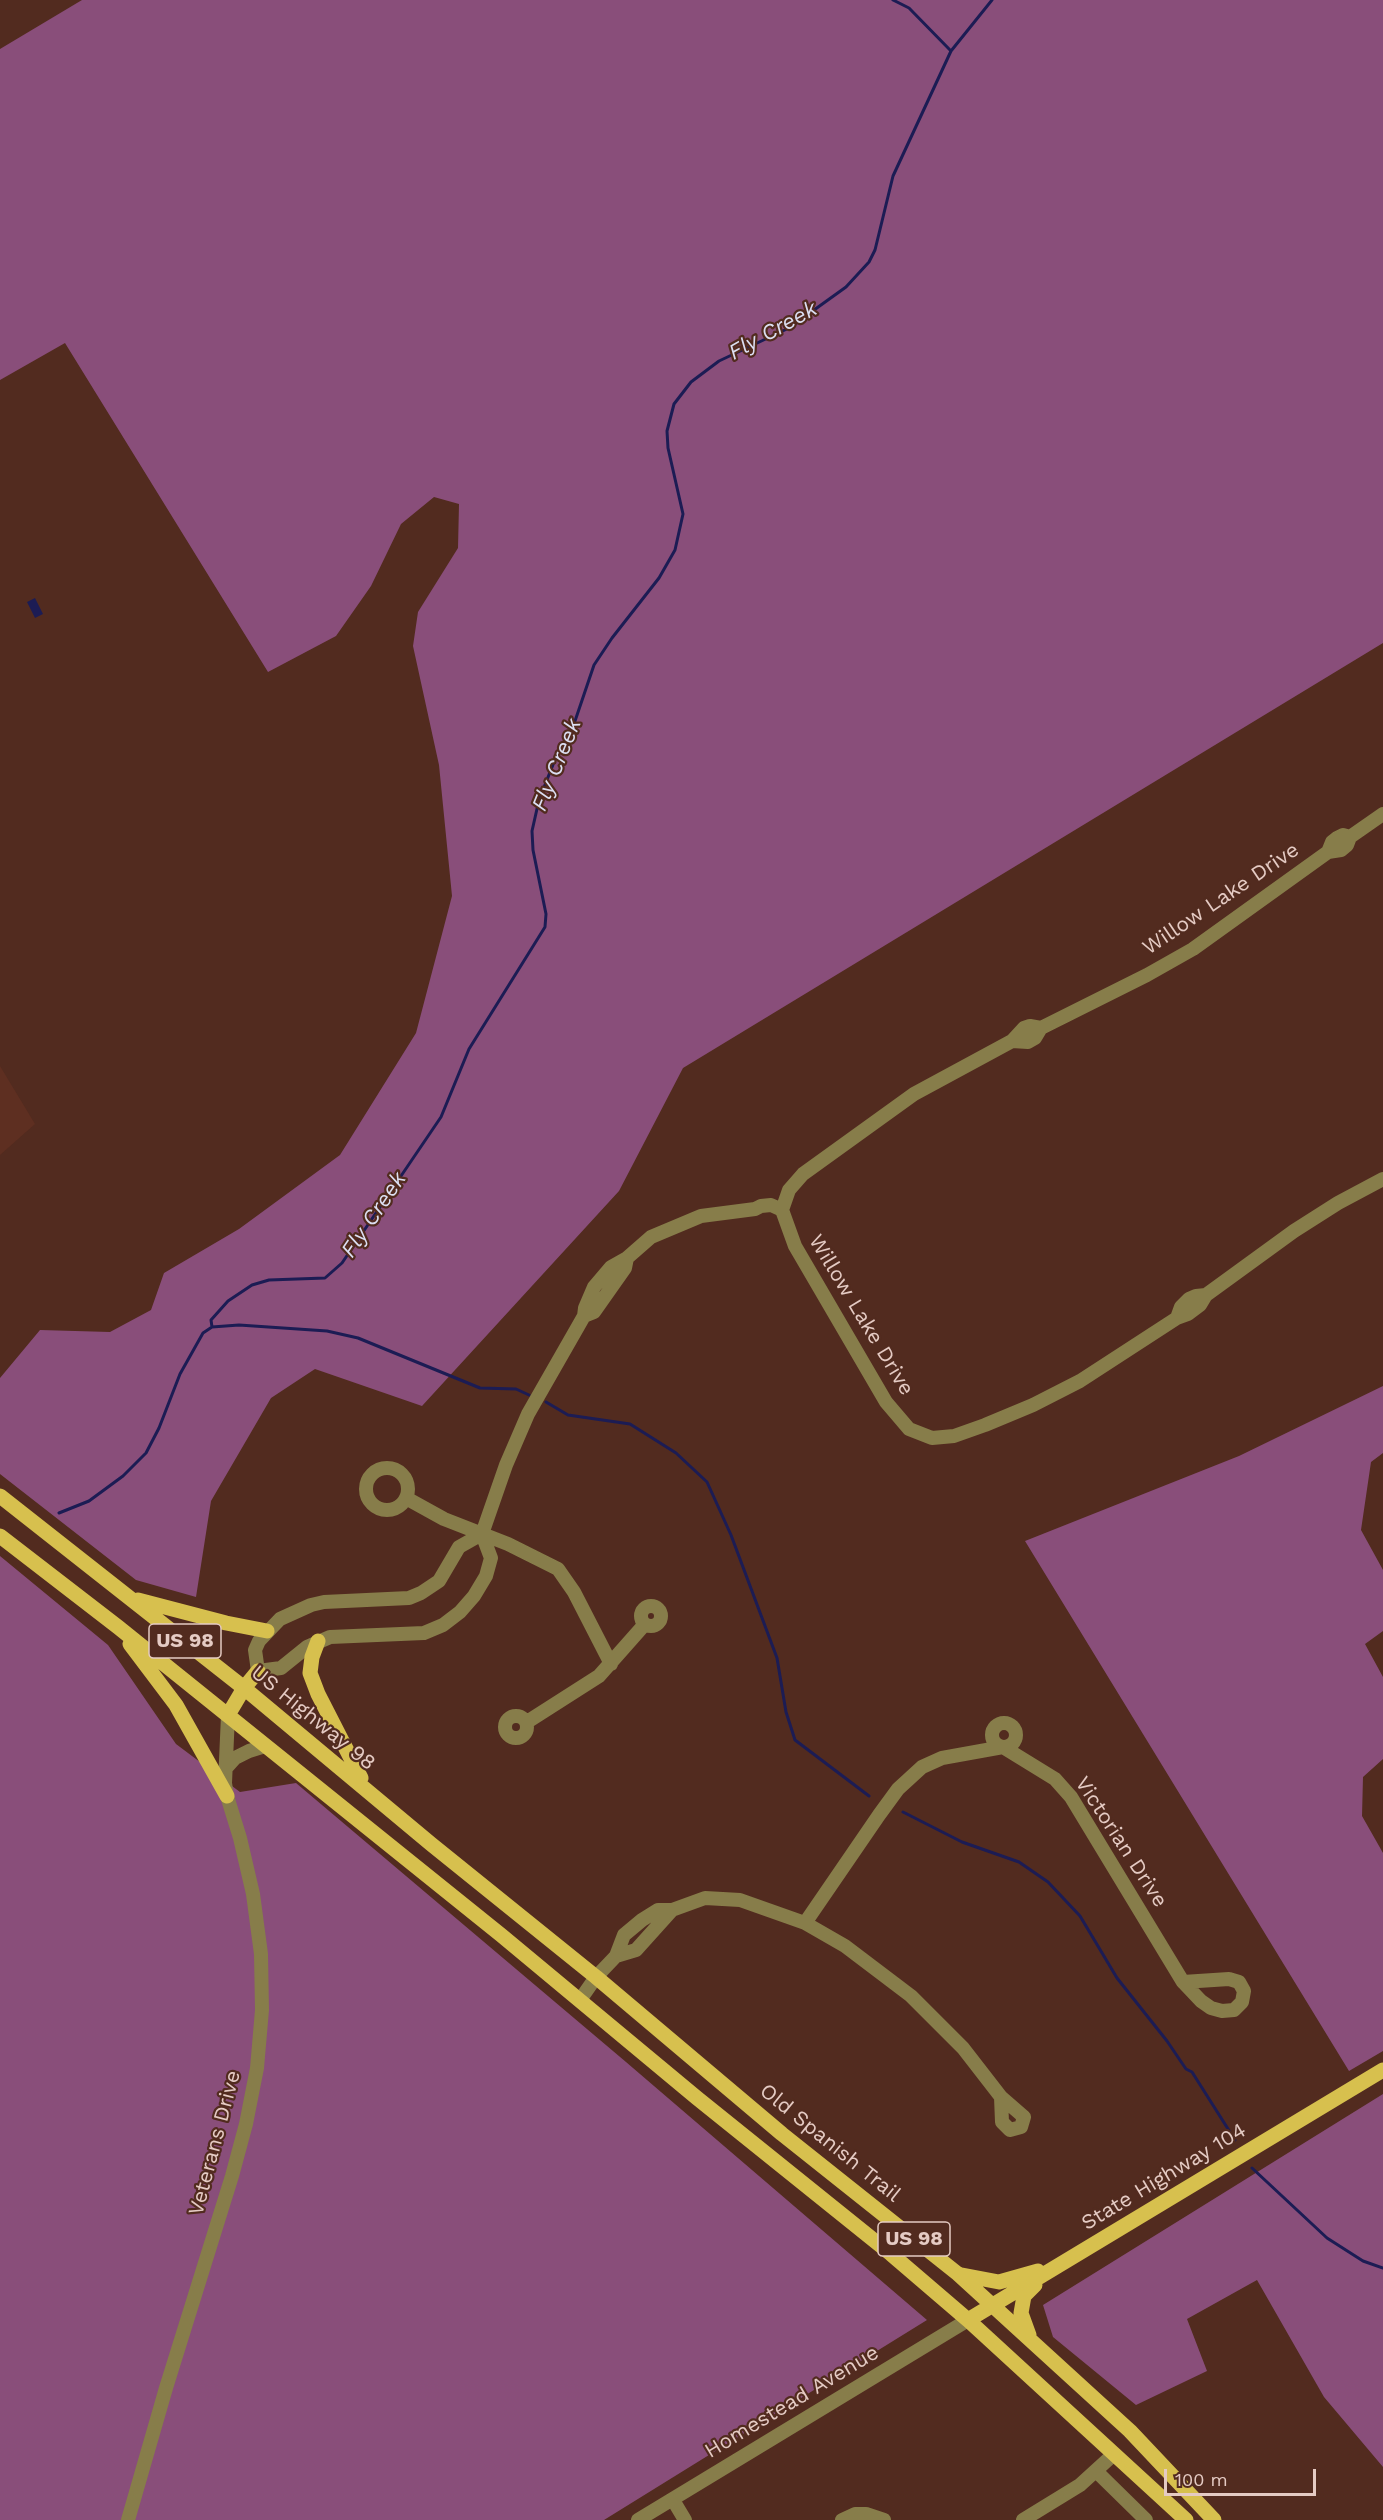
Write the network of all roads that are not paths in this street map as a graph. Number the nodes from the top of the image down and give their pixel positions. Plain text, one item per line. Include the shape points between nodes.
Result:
1 (1383, 814) edge
2 (1383, 1179) edge
3 (782, 1210) junction
4 (0, 1496) edge
5 (406, 1498) dead end
6 (482, 1534) junction
7 (0, 1536) edge
8 (132, 1598) junction
9 (645, 1624) dead end
10 (118, 1627) junction
11 (267, 1631) junction
12 (318, 1641) junction
13 (611, 1664) junction
14 (258, 1671) junction
15 (244, 1688) junction
16 (228, 1715) junction
17 (527, 1722) dead end
18 (265, 1746) junction
19 (225, 1768) junction
20 (367, 1789) junction
21 (226, 1796) junction
22 (805, 1923) junction
23 (596, 1977) junction
24 (1183, 1982) dead end
25 (580, 2000) junction
26 (1383, 2070) edge
27 (1001, 2097) dead end
28 (1052, 2268) junction
29 (958, 2274) junction
30 (993, 2304) junction
31 (968, 2320) junction
32 (1031, 2339) junction
33 (1114, 2454) junction
34 (1096, 2471) junction
35 (673, 2500) junction
36 (128, 2520) edge
37 (638, 2520) edge
38 (685, 2520) edge
39 (842, 2520) edge
40 (884, 2520) edge
41 (1023, 2520) edge
42 (1146, 2520) edge
43 (1186, 2520) edge
44 (1214, 2520) edge

1 - 3 street, Willow Lake Drive via 1350,837 1347,846 1328,852 1193,949 1041,1028 1024,1028 1012,1041 914,1094 803,1174 789,1190
2 - 3 street, Willow Lake Drive via 1294,1231 1206,1295 1189,1299 1177,1318 1080,1381 1033,1405 954,1436 932,1438 909,1429 886,1402 795,1246
3 - 6 street via 771,1205 701,1216 651,1237 602,1276 584,1316 528,1414
4 - 8 main road, US Highway 98 / US 98
5 - 6 street
6 - 11 street via 459,1547 439,1581 421,1593 409,1598 311,1605 280,1619
6 - 12 street via 492,1558 486,1576 460,1612 443,1625 424,1633 330,1637
6 - 13 street via 558,1569
7 - 10 main road, US 98
8 - 11 main road
8 - 15 main road, US Highway 98 / US 98
9 - 13 street
10 - 16 main road, US 98
10 - 21 main road via 177,1705
11 - 14 street via 255,1650
12 - 14 street via 281,1668
12 - 20 main road via 310,1673
13 - 17 street via 599,1676
14 - 15 main road
15 - 16 main road
15 - 20 main road, US Highway 98 / US 98
16 - 18 main road, US 98
16 - 19 street, Veterans Drive
18 - 19 street via 249,1750
18 - 25 main road, US 98
19 - 21 street, Veterans Drive
20 - 23 main road, US Highway 98 / US 98
21 - 36 street, Veterans Drive via 253,1894 261,1953 257,2068 232,2176
22 - 23 street via 740,1900 705,1898 672,1910 636,1950 616,1956
22 - 24 street, Victorian Drive via 898,1789 922,1767 952,1755 1003,1747 1055,1779 1071,1797
22 - 27 street via 845,1946 912,1996 963,2048
23 - 25 street
23 - 29 main road, Old Spanish Trail / US 98
25 - 31 main road, US 98
26 - 28 main road, State Highway 104
28 - 29 main road via 999,2282
28 - 30 main road, State Highway 104
28 - 32 main road via 1024,2296 1021,2313
29 - 30 main road, Old Spanish Trail / US 98
30 - 31 main road, State Highway 104
30 - 32 main road, Old Spanish Trail / US 98
31 - 33 main road, US 98
31 - 35 street, Homestead Avenue
32 - 44 main road, Old Spanish Trail / US 98 via 1130,2431
33 - 34 street
33 - 43 main road, US 98
34 - 41 street
34 - 42 street
35 - 37 street, Homestead Avenue
35 - 38 street
39 - 40 street via 866,2514

